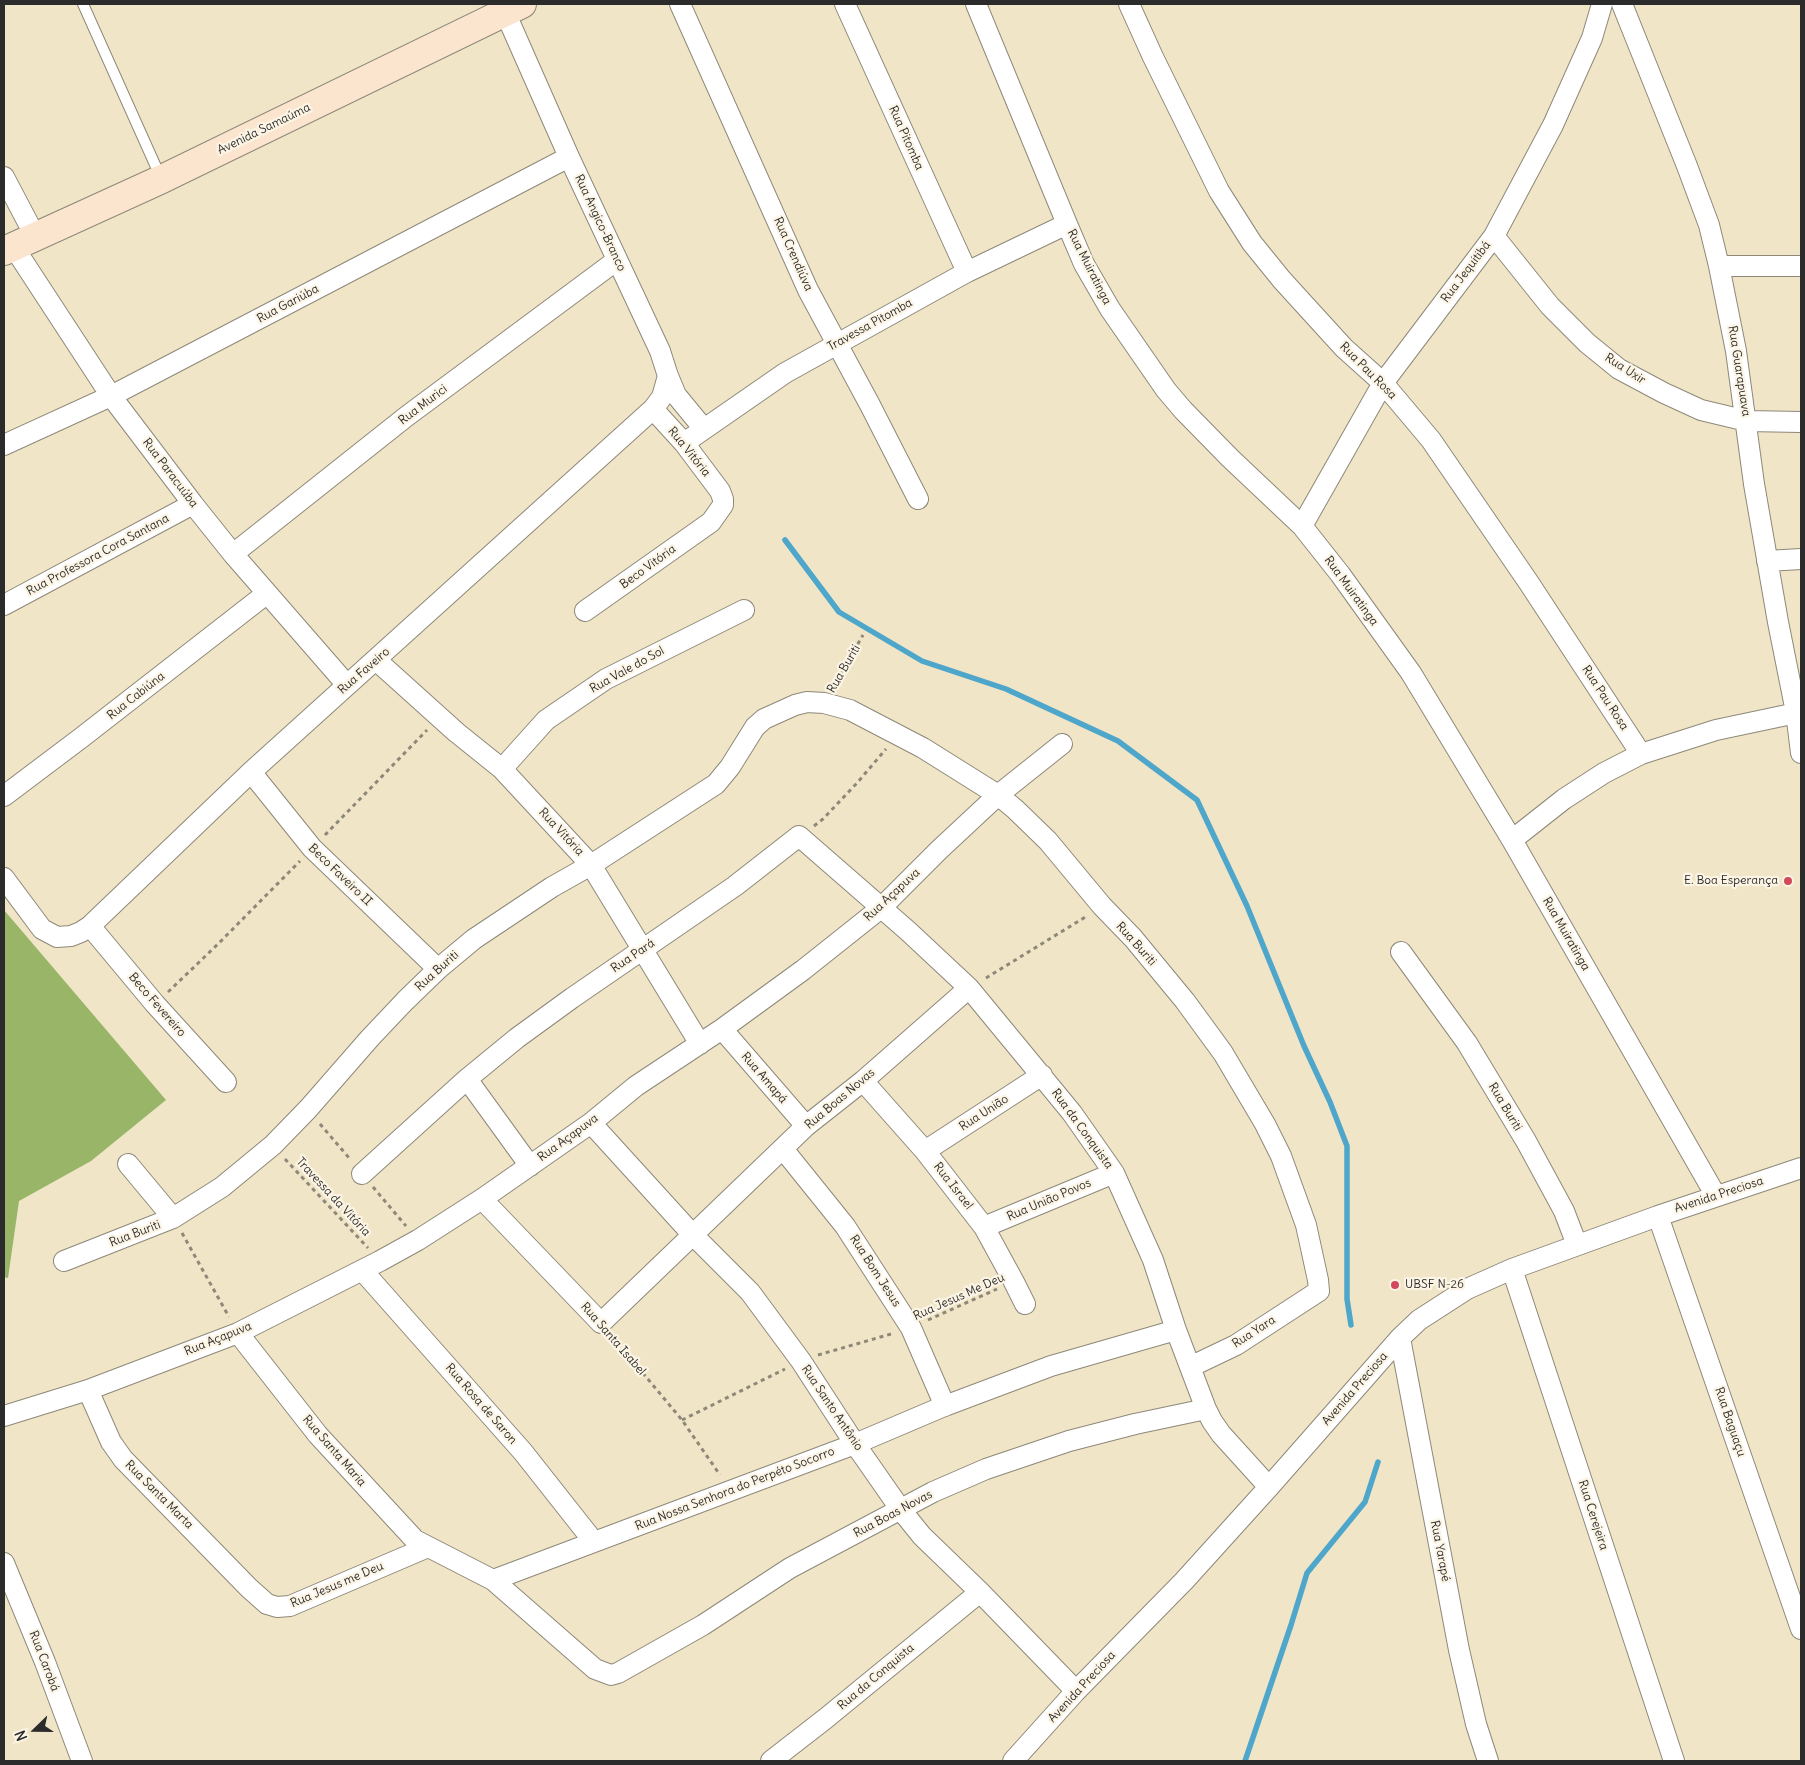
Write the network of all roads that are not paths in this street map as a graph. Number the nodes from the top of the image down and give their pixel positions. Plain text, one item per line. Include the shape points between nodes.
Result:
1 (83, 4) edge
2 (680, 4) edge
3 (845, 4) edge
4 (976, 4) edge
5 (1129, 4) edge
6 (1602, 4) edge
7 (1622, 4) edge
8 (514, 8) edge
9 (569, 156) junction
10 (4, 177) edge
11 (162, 179) junction
12 (1067, 224) junction
13 (1494, 236) junction
14 (17, 244) edge
15 (617, 260) junction
16 (1719, 266) junction
17 (1801, 266) edge
18 (967, 272) junction
19 (836, 344) junction
20 (668, 376) junction
21 (1383, 383) junction
22 (111, 396) junction
23 (654, 409) junction
24 (1746, 421) junction
25 (1801, 422) edge
26 (704, 429) junction
27 (684, 443) junction
28 (4, 445) edge
29 (918, 499) dead end
30 (193, 504) junction
31 (711, 522) joint
32 (1302, 526) junction
33 (233, 554) junction
34 (1801, 559) edge
35 (1767, 561) junction
36 (266, 594) junction
37 (4, 605) edge
38 (744, 610) dead end
39 (585, 611) dead end
40 (376, 660) junction
41 (347, 685) junction
42 (1799, 712) edge
43 (1062, 744) dead end
44 (1801, 753) edge
45 (1641, 754) junction
46 (502, 769) junction
47 (251, 772) junction
48 (998, 795) junction
49 (4, 796) edge
50 (799, 836) joint
51 (1512, 840) junction
52 (591, 865) junction
53 (4, 878) edge
54 (881, 908) junction
55 (90, 926) junction
56 (643, 950) junction
57 (1401, 952) dead end
58 (438, 969) junction
59 (969, 988) junction
60 (722, 1030) junction
61 (700, 1044) junction
62 (1042, 1075) junction
63 (467, 1079) junction
64 (863, 1081) junction
65 (226, 1082) dead end
66 (591, 1123) junction
67 (806, 1126) junction
68 (783, 1149) junction
69 (926, 1151) junction
70 (128, 1164) dead end
71 (530, 1166) junction
72 (1801, 1168) edge
73 (1114, 1173) junction
74 (362, 1174) dead end
75 (1716, 1196) junction
76 (482, 1199) junction
77 (1658, 1216) junction
78 (174, 1218) junction
79 (984, 1227) junction
80 (692, 1234) junction
81 (1577, 1246) junction
82 (64, 1261) dead end
83 (362, 1270) junction
84 (1512, 1270) junction
85 (1316, 1293) joint
86 (1025, 1304) dead end
87 (602, 1323) joint
88 (1176, 1330) junction
89 (238, 1333) junction
90 (1400, 1338) junction
91 (1190, 1367) junction
92 (88, 1390) junction
93 (945, 1406) junction
94 (1206, 1409) junction
95 (4, 1416) edge
96 (855, 1444) junction
97 (1269, 1487) junction
98 (901, 1510) junction
99 (594, 1542) junction
100 (428, 1547) junction
101 (4, 1562) edge
102 (492, 1580) junction
103 (249, 1588) joint
104 (980, 1592) junction
105 (1801, 1629) edge
106 (606, 1674) joint
107 (1076, 1691) junction
108 (82, 1761) edge
109 (771, 1761) edge
110 (1013, 1761) edge
111 (1488, 1761) edge
112 (1674, 1761) edge

1 - 11 lane
2 - 19 street, Rua Crendiúva via 808,290
3 - 18 street, Rua Pitomba
4 - 12 street, Rua Muiratinga
5 - 21 street, Rua Pau Rosa via 1219,191 1252,243 1344,348
6 - 13 street, Rua Jequitibá via 1592,38 1553,125
7 - 16 street, Rua Guarapuava via 1709,225
8 - 9 street, Rua Angico-Branco
8 - 11 street, Avenida Samaúma
9 - 15 street, Rua Angico-Branco
9 - 22 street, Rua Gariúba
10 - 14 street, Rua Paracuúba
11 - 14 street, Avenida Samaúma
12 - 18 street, Travessa Pitomba
12 - 32 street, Rua Muiratinga via 1084,264 1110,309 1166,390 1230,458
13 - 21 street, Rua Jequitibá
13 - 24 street, Rua Uxir via 1550,306 1587,344 1619,369 1701,410
14 - 22 street, Rua Paracuúba
15 - 20 street, Rua Angico-Branco via 660,351
15 - 33 street, Rua Murici via 407,416
16 - 17 street
16 - 24 street, Rua Guarapuava
18 - 19 street, Travessa Pitomba
19 - 26 street, Travessa Pitomba via 772,380
19 - 29 street, Rua Crendiúva
20 - 23 street, Rua Faveiro via 662,397
20 - 26 street, Rua Angico-Branco via 676,395
21 - 32 street, Rua Jequitibá
21 - 45 street, Rua Pau Rosa via 1431,440
22 - 28 street, Rua Gariúba
22 - 30 street, Rua Paracuúba
23 - 27 street, Rua Vitória
23 - 40 street, Rua Faveiro
24 - 25 street, Rua Uxir
24 - 35 street, Rua Guarapuava
26 - 27 street, Travessa Pitomba
27 - 31 street, Rua Vitória via 723,499 723,505
30 - 33 street, Rua Paracuúba
30 - 37 street, Rua Professora Cora Santana
31 - 39 street, Beco Vitória
32 - 51 street, Rua Muiratinga via 1411,673
33 - 36 street, Rua Paracuúba
34 - 35 street
35 - 42 street, Rua Guarapuava
36 - 41 street, Rua Paracuúba
36 - 49 street, Rua Cabiúna
38 - 46 street, Rua Vale do Sol via 606,679 546,720
40 - 41 street, Rua Faveiro
40 - 46 street, Rua Vitória
41 - 47 street, Rua Faveiro
42 - 44 street, Rua Guarapuava
42 - 45 street via 1716,730
43 - 48 street, Rua Açapuva
45 - 51 street via 1564,799
46 - 52 street, Rua Vitória
47 - 55 street, Rua Faveiro
47 - 58 street, Beco Faveiro II via 312,848
48 - 52 street, Rua Buriti via 966,773 850,710 807,702 764,719 716,784
48 - 54 street, Rua Açapuva
48 - 85 street, Rua Buriti via 1048,841 1133,938 1186,1001 1223,1053 1280,1156 1306,1225 1318,1280 1319,1291
50 - 54 street, Rua da Conquista
50 - 56 street, Rua Pará via 735,886
51 - 75 street, Rua Muiratinga
52 - 56 street, Rua Vitória
52 - 58 street, Rua Buriti via 512,912
53 - 55 street, Rua Faveiro via 42,929 56,937 71,936
54 - 59 street, Rua da Conquista
54 - 60 street, Rua Açapuva
55 - 65 street, Beco Fevereiro via 154,1004
56 - 61 street, Rua Vitória
56 - 63 street, Rua Pará via 572,998
57 - 81 street, Rua Buriti via 1467,1043 1522,1133 1564,1210
58 - 78 street, Rua Buriti via 404,1001 273,1145 222,1187
59 - 62 street, Rua da Conquista
59 - 64 street, Rua Boas Novas
60 - 61 street, Rua Açapuva
60 - 67 street, Rua Amapá
61 - 66 street, Rua Açapuva via 636,1086
62 - 69 street, Rua União
62 - 73 street, Rua da Conquista
63 - 71 street
63 - 74 street, Rua Pará
64 - 67 street, Rua Boas Novas
64 - 69 street, Rua Israel
66 - 71 street, Rua Açapuva
66 - 80 street, Rua Santo Antônio
67 - 68 street, Rua Boas Novas
68 - 80 street, Rua Boas Novas
68 - 93 street, Rua Bom Jesus via 845,1226 911,1328
69 - 79 street, Rua Israel
70 - 78 street
71 - 76 street, Rua Açapuva
72 - 75 street, Avenida Preciosa
73 - 79 street, Rua União Povos
73 - 88 street, Rua da Conquista via 1154,1260
75 - 77 street, Avenida Preciosa
76 - 83 street, Rua Açapuva via 418,1240
76 - 87 street, Rua Santa Isabel
77 - 81 street, Avenida Preciosa
77 - 105 street, Rua Baguaçu
78 - 82 street, Rua Buriti
79 - 86 street, Rua Israel
80 - 87 street, Rua Boas Novas
80 - 96 street, Rua Santo Antônio via 750,1292 801,1361
81 - 84 street, Avenida Preciosa
83 - 89 street, Rua Açapuva
83 - 99 street, Rua Rosa de Saron via 523,1452
84 - 90 street, Avenida Preciosa via 1468,1289 1419,1320
84 - 112 street, Rua Cerejeira
85 - 91 street, Rua Yara via 1236,1345
88 - 91 street, Rua da Conquista
88 - 93 street, Rua Nossa Senhora do Perpéto Socorro via 1051,1366
89 - 92 street, Rua Açapuva
89 - 100 street, Rua Santa Maria via 325,1442 404,1530
90 - 97 street, Avenida Preciosa
90 - 111 street, Rua Yarapé via 1460,1650 1476,1724
91 - 94 street, Rua da Conquista
92 - 95 street, Rua Açapuva
92 - 103 street, Rua Santa Marta via 111,1442 123,1459
93 - 96 street, Rua Nossa Senhora do Perpéto Socorro
94 - 97 street, Rua da Conquista via 1221,1434
94 - 98 street, Rua Boas Novas via 1060,1444 986,1469
96 - 98 street, Rua Santo Antônio
96 - 99 street, Rua Nossa Senhora do Perpéto Socorro
97 - 107 street, Avenida Preciosa via 1184,1581
98 - 104 street, Rua Santo Antônio via 922,1536
98 - 106 street, Rua Boas Novas via 790,1568 703,1625 618,1674
99 - 102 street, Rua Nossa Senhora do Perpéto Socorro
100 - 102 street, Rua Santa Maria
100 - 103 street, Rua Jesus me Deu via 290,1606 267,1604
101 - 108 street, Rua Carobá
102 - 106 street, Rua Santa Maria via 595,1669
104 - 107 street, Rua Santo Antônio
104 - 109 street, Rua da Conquista
107 - 110 street, Avenida Preciosa

